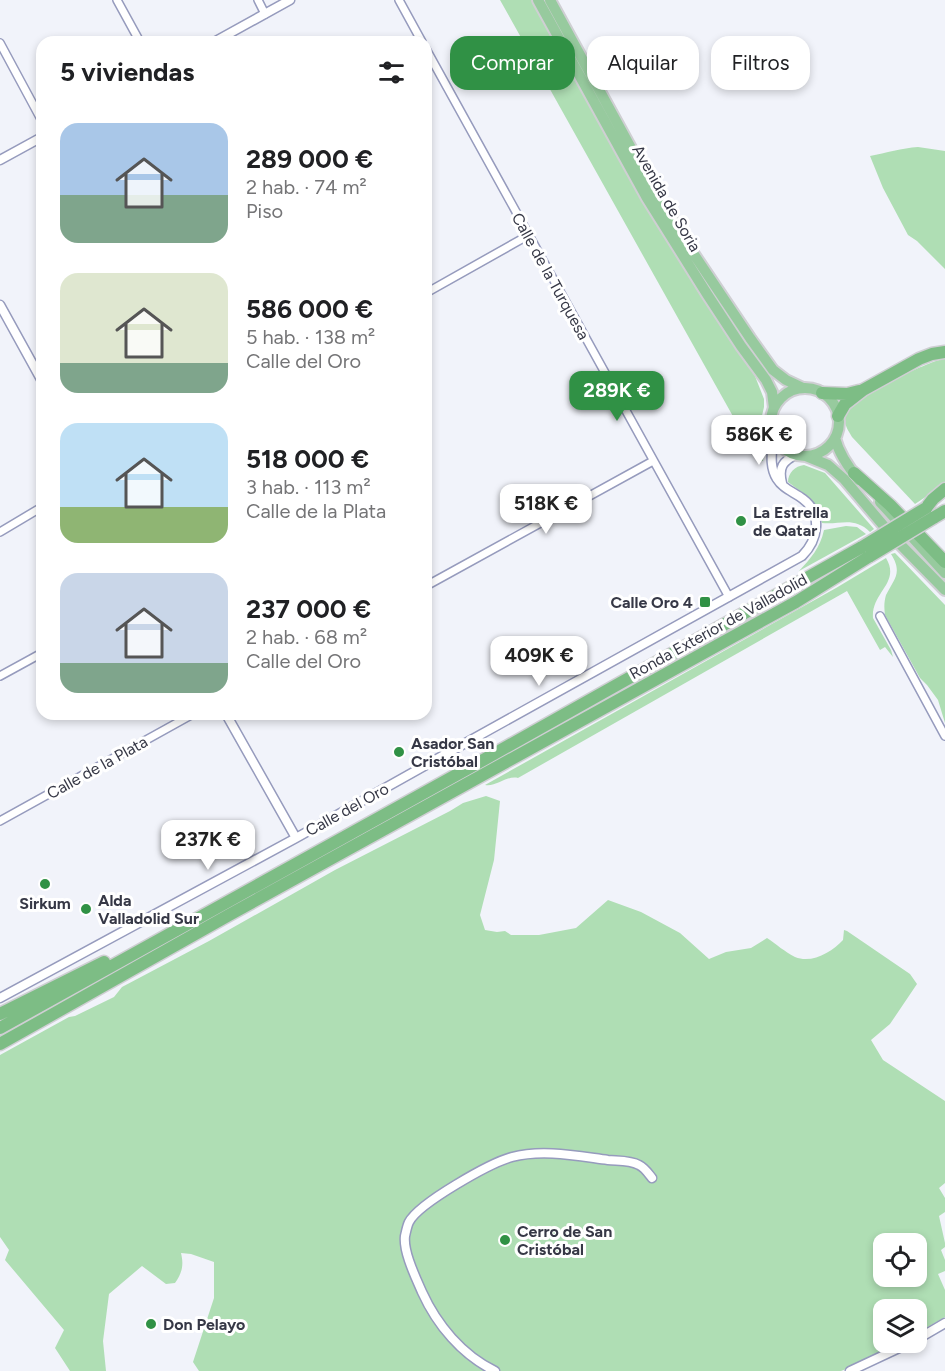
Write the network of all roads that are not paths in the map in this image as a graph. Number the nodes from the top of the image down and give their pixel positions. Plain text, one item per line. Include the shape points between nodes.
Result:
1 (117, 0) edge
2 (258, 0) edge
3 (290, 0) edge
4 (399, 0) edge
5 (538, 0) edge
6 (550, 0) edge
7 (265, 14) junction
8 (137, 36) edge
9 (225, 36) edge
10 (419, 36) edge
11 (0, 43) edge
12 (432, 60) edge
13 (36, 110) edge
14 (36, 140) edge
15 (0, 160) edge
16 (529, 235) junction
17 (432, 290) edge
18 (0, 305) edge
19 (945, 352) edge
20 (36, 370) edge
21 (803, 388) junction
22 (863, 390) junction
23 (822, 393) junction
24 (774, 408) junction
25 (838, 416) junction
26 (773, 433) junction
27 (835, 438) junction
28 (802, 455) junction
29 (653, 461) junction
30 (854, 473) junction
31 (783, 486) junction
32 (945, 489) edge
33 (945, 497) edge
34 (36, 511) edge
35 (945, 511) edge
36 (935, 514) edge
37 (0, 532) edge
38 (945, 562) edge
39 (945, 573) edge
40 (432, 583) edge
41 (945, 590) edge
42 (729, 597) junction
43 (880, 616) dead end
44 (36, 656) edge
45 (0, 676) edge
46 (183, 720) edge
47 (229, 720) edge
48 (945, 736) edge
49 (488, 765) junction
50 (0, 821) edge
51 (296, 838) junction
52 (169, 934) junction
53 (0, 998) edge
54 (0, 1014) edge
55 (0, 1028) edge
56 (0, 1044) edge
57 (652, 1178) dead end
58 (945, 1323) edge
59 (927, 1334) edge
60 (888, 1353) edge
61 (495, 1371) edge
62 (850, 1371) edge

1 - 8 street
2 - 7 street
3 - 7 street
4 - 10 street
5 - 24 highway, Avenida de Soria via 647,198 706,294 766,380
6 - 21 highway, Avenida de Soria via 695,257 773,370
7 - 9 street
11 - 13 street
12 - 16 street, Calle de la Turquesa
14 - 15 street
16 - 17 street
16 - 29 street, Calle de la Turquesa
18 - 20 street
19 - 22 highway via 919,358
21 - 23 highway
21 - 24 highway via 784,396
22 - 23 highway
22 - 25 highway via 845,404
23 - 25 highway
24 - 26 highway
25 - 27 highway
26 - 28 highway via 781,446
26 - 31 street via 773,470
27 - 28 highway via 823,451
27 - 30 highway via 839,452
28 - 31 street via 789,459 782,467
28 - 41 highway via 828,465 844,478 894,538
29 - 40 street
29 - 42 street, Calle de la Turquesa
30 - 38 highway
30 - 39 highway
31 - 42 street, Calle del Oro via 813,511 813,543 796,561
32 - 36 highway via 933,499
33 - 36 highway, Ronda Exterior de Valladolid
34 - 37 street
35 - 36 highway, Ronda Exterior de Valladolid
36 - 49 highway, Ronda Exterior de Valladolid, bridge via 866,552 796,602
42 - 51 street, Calle del Oro
43 - 48 street
44 - 45 street
46 - 50 street, Calle de la Plata
47 - 51 street
49 - 52 highway, Ronda Exterior de Valladolid via 453,776
49 - 56 highway, Ronda Exterior de Valladolid via 461,787
51 - 53 street, Calle del Oro
52 - 54 highway via 140,944
52 - 55 highway, Ronda Exterior de Valladolid
57 - 61 street via 645,1168 633,1163 555,1154 521,1155 497,1163 446,1191 409,1222 405,1235 407,1250 437,1321 472,1357
58 - 59 street
60 - 62 street

